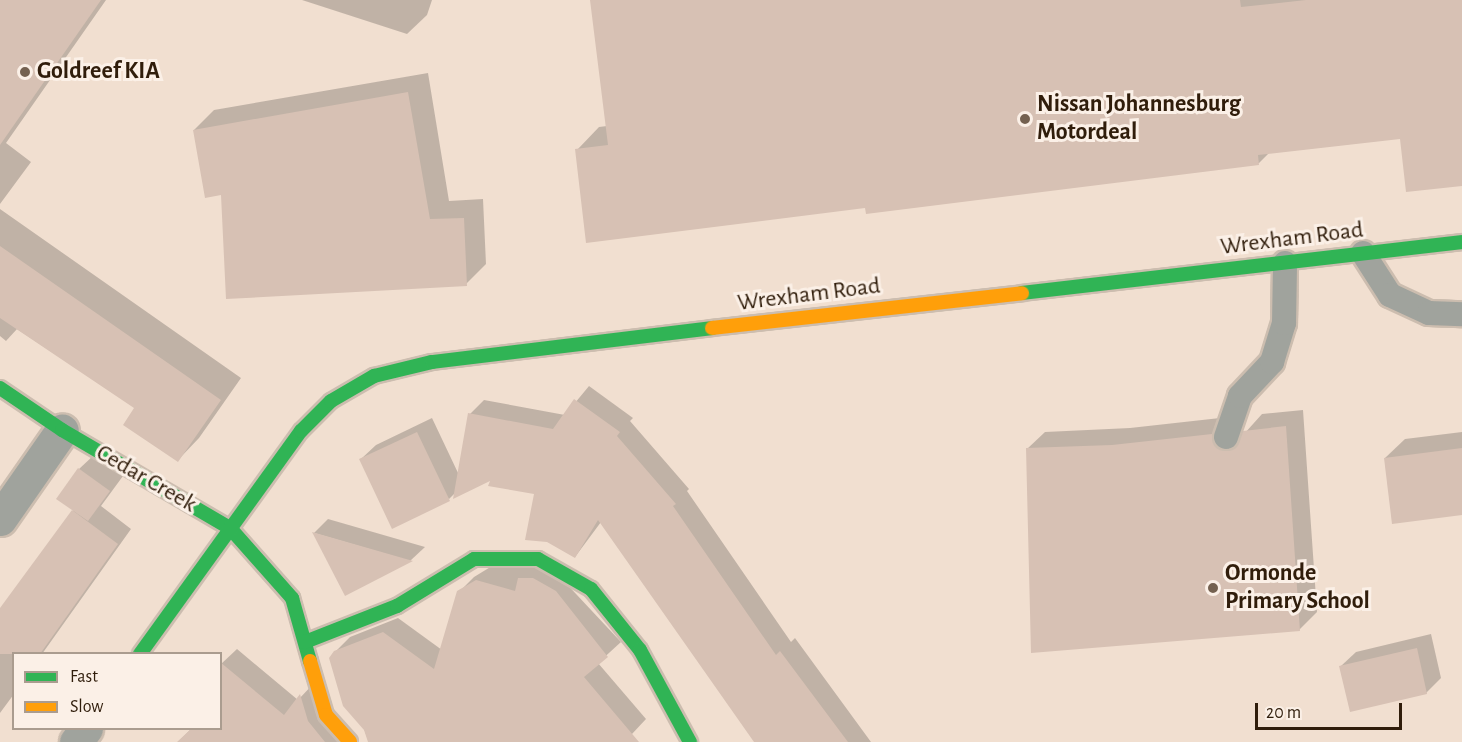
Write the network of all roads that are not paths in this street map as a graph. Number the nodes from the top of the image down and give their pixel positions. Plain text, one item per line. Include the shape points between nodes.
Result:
1 (1462, 242) edge
2 (1363, 254) junction
3 (1285, 262) junction
4 (1462, 314) edge
5 (0, 388) edge
6 (62, 430) junction
7 (1226, 437) dead end
8 (0, 519) edge
9 (230, 528) junction
10 (305, 642) junction
11 (141, 652) edge
12 (85, 730) edge
13 (76, 742) edge
14 (350, 742) edge
15 (690, 742) edge

1 - 2 street, Wrexham Road
2 - 3 street, Wrexham Road
2 - 4 lane via 1390,295 1429,313
3 - 7 lane via 1284,323 1272,362 1240,396
3 - 9 street, Wrexham Road via 507,352 403,368 353,387 316,415
5 - 6 street, Cedar Creek
6 - 8 street
6 - 9 street, Cedar Creek
9 - 10 street, Cedar Creek via 292,598
9 - 11 street, Wrexham Road
10 - 14 street, Cedar Creek via 326,715
10 - 15 street via 397,606 474,559 538,559 591,589 640,650
12 - 13 street

